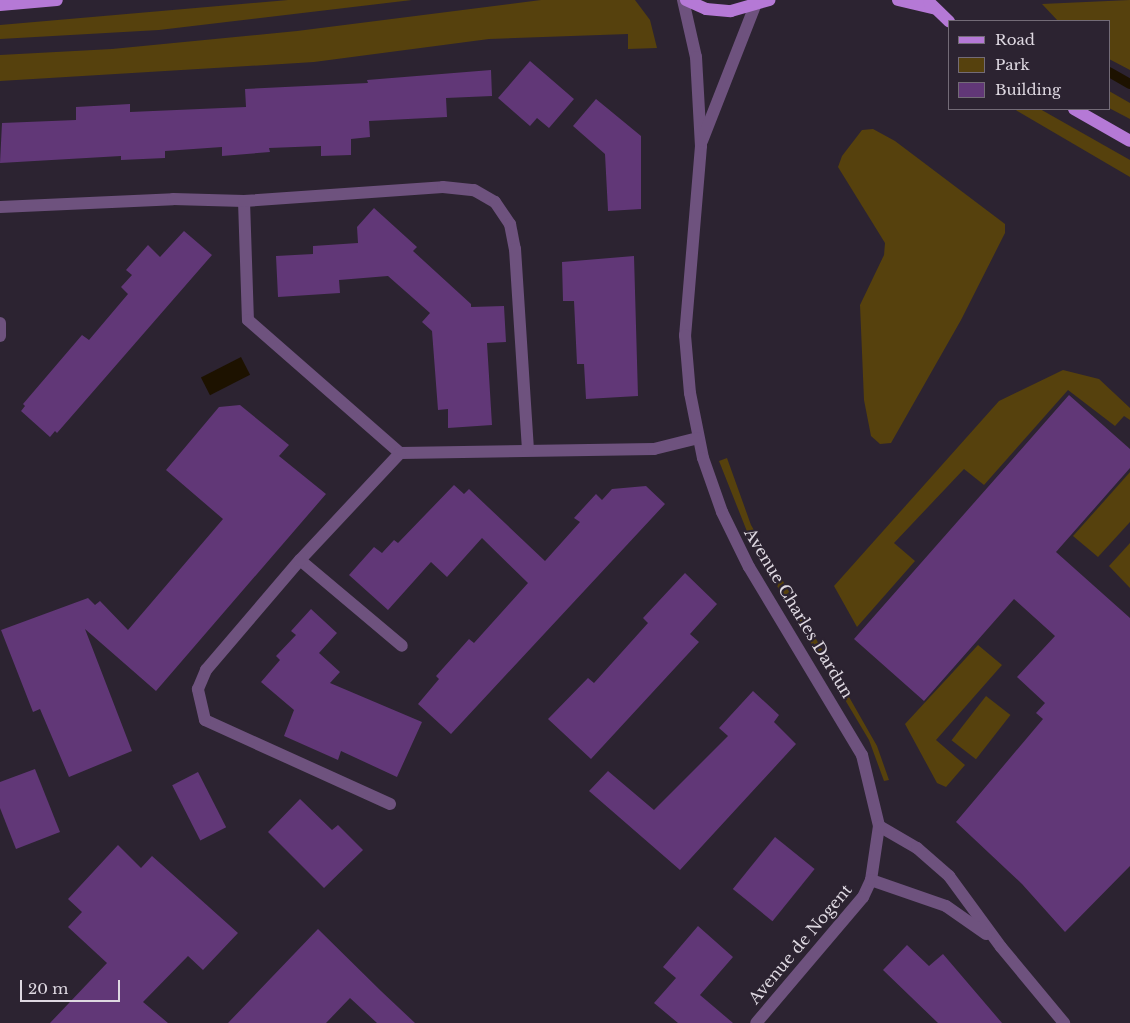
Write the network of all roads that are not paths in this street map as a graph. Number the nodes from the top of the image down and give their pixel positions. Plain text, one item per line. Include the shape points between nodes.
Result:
1 (57, 0) edge
2 (685, 0) edge
3 (769, 0) edge
4 (898, 0) edge
5 (931, 4) edge
6 (0, 5) edge
7 (755, 6) junction
8 (948, 20) edge
9 (1076, 110) edge
10 (1130, 141) edge
11 (701, 146) junction
12 (244, 201) junction
13 (0, 206) edge
14 (0, 322) edge
15 (0, 336) edge
16 (698, 438) junction
17 (528, 450) junction
18 (400, 453) junction
19 (300, 560) junction
20 (402, 646) dead end
21 (390, 804) dead end
22 (879, 826) junction
23 (871, 880) junction
24 (1001, 947) junction
25 (756, 1023) edge
26 (1064, 1023) edge

1 - 6 main road
2 - 7 main road via 706,9 731,11
2 - 11 street, Avenue Charles Dardun via 696,57
3 - 7 main road
4 - 5 main road
5 - 8 main road
7 - 11 street, Avenue Charles Dardun
9 - 10 main road
11 - 16 street, Avenue Charles Dardun via 685,335
12 - 13 street via 173,199
12 - 17 street via 443,187 474,190 495,202 510,224 515,248
12 - 18 street via 248,320
14 - 15 street
16 - 17 street via 654,449
16 - 22 street, Avenue Charles Dardun via 722,512 749,567 862,755
17 - 18 street
18 - 19 street
19 - 20 street
19 - 21 street via 206,670 198,689 205,720
22 - 23 street, Avenue de Nogent
22 - 24 street via 917,848 949,876
23 - 24 street via 946,906 974,923
23 - 25 street, Avenue de Nogent via 863,897
24 - 26 street

